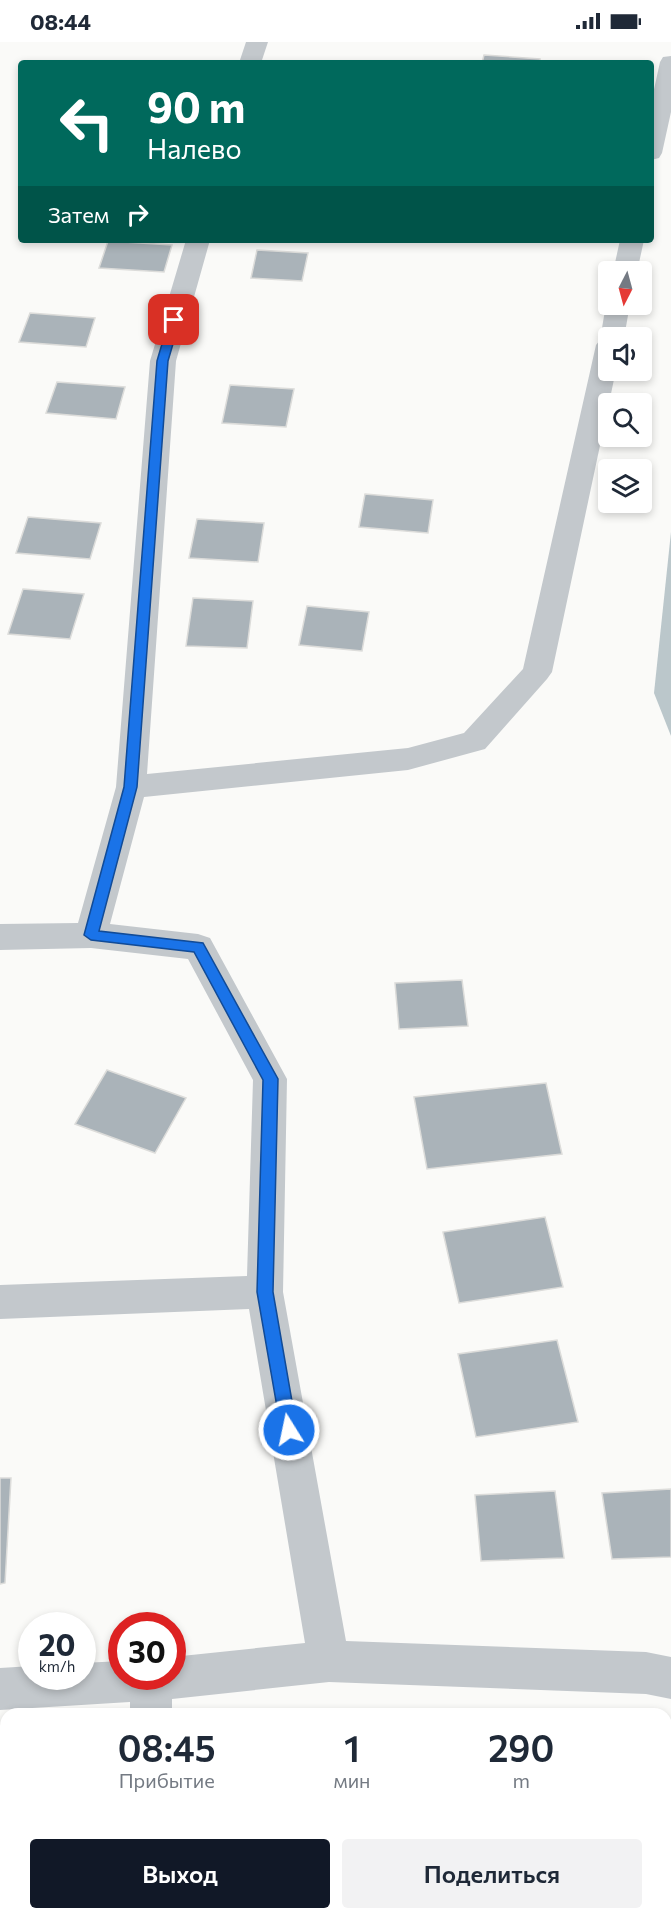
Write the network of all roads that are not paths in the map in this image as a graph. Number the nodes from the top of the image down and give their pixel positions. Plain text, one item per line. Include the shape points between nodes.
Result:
1 (257, 42) edge
2 (251, 60) edge
3 (671, 62) edge
4 (654, 139) edge
5 (197, 243) edge
6 (631, 243) edge
7 (627, 261) edge
8 (601, 381) edge
9 (131, 787) junction
10 (91, 935) junction
11 (0, 937) edge
12 (265, 1292) junction
13 (0, 1302) edge
14 (329, 1661) junction
15 (671, 1678) edge
16 (0, 1689) edge
17 (152, 1697) edge

1 - 2 street
3 - 4 street
5 - 9 street via 163,361
6 - 7 street
8 - 9 street via 537,672 474,741 408,759
9 - 10 street
10 - 11 street
10 - 12 street via 198,947 270,1079
12 - 13 street
12 - 14 street
14 - 15 street via 646,1673
14 - 17 street
16 - 17 street

